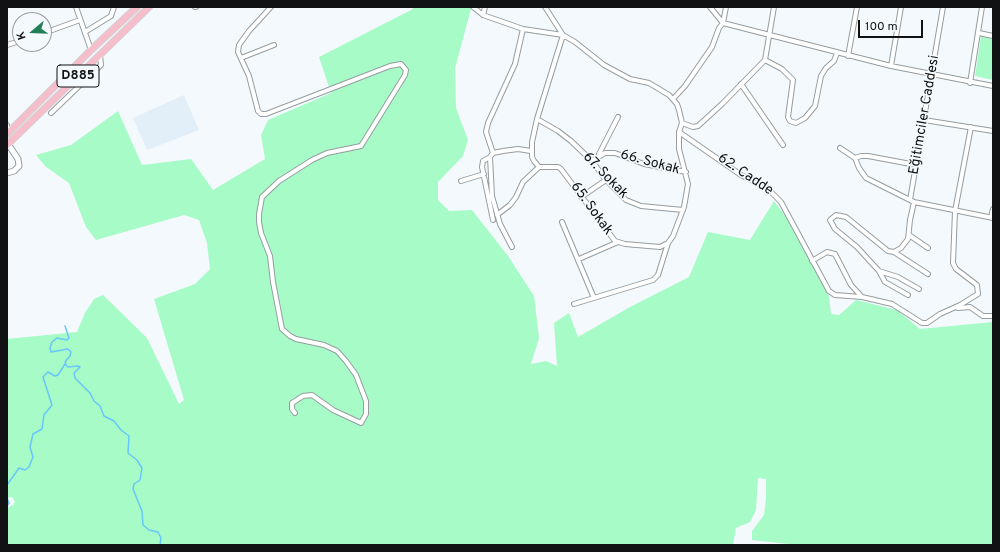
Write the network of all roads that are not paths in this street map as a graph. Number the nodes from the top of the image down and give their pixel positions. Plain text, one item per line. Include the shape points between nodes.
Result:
1 (76, 7) edge
2 (114, 7) edge
3 (137, 7) edge
4 (149, 7) edge
5 (271, 7) edge
6 (474, 7) edge
7 (485, 7) edge
8 (545, 7) edge
9 (710, 7) edge
10 (726, 7) edge
11 (774, 7) edge
12 (857, 7) edge
13 (901, 7) edge
14 (943, 7) edge
15 (982, 7) edge
16 (483, 15) junction
17 (80, 20) junction
18 (723, 23) junction
19 (52, 29) edge
20 (523, 29) junction
21 (85, 32) junction
22 (979, 33) junction
23 (770, 34) junction
24 (563, 35) junction
25 (993, 36) edge
26 (274, 45) dead end
27 (91, 50) junction
28 (837, 53) junction
29 (100, 55) junction
30 (848, 56) junction
31 (241, 58) junction
32 (765, 60) junction
33 (891, 66) junction
34 (932, 74) junction
35 (970, 82) junction
36 (741, 84) junction
37 (993, 86) edge
38 (673, 99) junction
39 (51, 113) dead end
40 (618, 117) dead end
41 (537, 119) junction
42 (924, 120) junction
43 (682, 123) junction
44 (7, 125) edge
45 (971, 127) junction
46 (993, 131) edge
47 (679, 132) junction
48 (8, 133) edge
49 (7, 144) edge
50 (783, 145) dead end
51 (840, 148) dead end
52 (531, 150) junction
53 (492, 155) junction
54 (599, 155) junction
55 (856, 158) junction
56 (592, 161) junction
57 (916, 165) junction
58 (540, 167) junction
59 (686, 172) junction
60 (7, 173) edge
61 (484, 174) junction
62 (606, 180) junction
63 (460, 182) dead end
64 (581, 197) junction
65 (912, 201) junction
66 (993, 209) edge
67 (683, 210) junction
68 (955, 211) junction
69 (498, 215) junction
70 (992, 218) edge
71 (493, 220) dead end
72 (562, 222) dead end
73 (909, 236) junction
74 (618, 242) junction
75 (668, 243) junction
76 (512, 247) dead end
77 (928, 248) dead end
78 (894, 252) junction
79 (579, 259) junction
80 (812, 261) junction
81 (879, 271) junction
82 (928, 274) dead end
83 (919, 289) dead end
84 (908, 295) dead end
85 (862, 297) junction
86 (594, 298) junction
87 (574, 304) dead end
88 (956, 308) junction
89 (993, 316) edge
90 (295, 413) dead end

1 - 17 street
2 - 21 street via 111,16
3 - 27 main road, D885
4 - 29 main road, D885
5 - 31 street via 238,45
6 - 16 street
7 - 16 street
8 - 24 street
9 - 18 street
10 - 18 street
11 - 23 street
12 - 30 street
13 - 33 street
14 - 34 street, Eğitimciler Caddesi
15 - 22 street
16 - 20 street
17 - 19 street
17 - 21 street
18 - 23 street
18 - 38 street via 712,47
20 - 24 street
20 - 53 street via 515,64 492,111 486,132
21 - 27 street
22 - 25 street
22 - 35 street
23 - 28 street
23 - 32 street
24 - 38 street via 604,66 630,79 649,84
24 - 41 street
26 - 31 street
27 - 48 main road, D885
28 - 30 street
28 - 32 street via 834,61 821,76 815,106 805,118 796,122 790,121 788,117 793,80 782,69
29 - 39 street via 101,65
29 - 49 main road, D885
30 - 33 street
31 - 90 street via 249,76 258,111 263,115 390,66 401,64 406,70 361,146 327,153 312,160 279,181 262,197 259,222 270,256 272,282 282,329 296,339 324,345 337,351 356,375 366,401 366,414 361,423 333,410 312,395 303,396 292,403
32 - 36 street
33 - 34 street
34 - 35 street
34 - 42 street, Eğitimciler Caddesi
35 - 37 street
36 - 43 street via 698,126
36 - 50 street
38 - 43 street
40 - 54 street
41 - 52 street
41 - 56 street, 67. Sokak via 558,131
42 - 45 street
42 - 57 street, Eğitimciler Caddesi
43 - 47 street
44 - 48 street
45 - 46 street
45 - 68 street
47 - 59 street
47 - 80 street, 62. Cadde via 775,195 786,210
49 - 60 street via 18,159 18,166 14,171
51 - 55 street
52 - 53 street via 518,149
52 - 58 street via 534,162
53 - 61 street via 483,161
53 - 69 street via 491,187
54 - 56 street, 66. Sokak
54 - 59 street, 66. Sokak via 605,152 615,153 644,164
55 - 57 street via 868,156
55 - 65 street via 866,178
56 - 62 street, 67. Sokak
57 - 65 street, Eğitimciler Caddesi
58 - 64 street, 65. Sokak via 561,169
58 - 69 street via 523,182 510,205
59 - 67 street via 688,194
61 - 63 street
61 - 71 street via 488,205
62 - 64 street
62 - 67 street, 67. Sokak via 629,202 641,206
64 - 74 street, 65. Sokak via 611,237
65 - 68 street
65 - 73 street, Eğitimciler Caddesi
66 - 70 street
67 - 75 street
68 - 70 street
68 - 88 street, 62. Cadde via 954,266 977,285 978,292
69 - 76 street
72 - 79 street
73 - 77 street
73 - 78 street via 901,248
74 - 75 street, 65. Sokak via 660,247
74 - 79 street
75 - 86 street via 658,275 653,280
78 - 81 street via 888,251 846,217 839,214 831,218 832,226 857,247
78 - 82 street
79 - 86 street
80 - 85 street, 62. Cadde via 832,294
80 - 85 street via 827,252 835,254 851,285
81 - 83 street via 898,277
81 - 84 street via 885,282
85 - 88 street, 62. Cadde via 892,304 924,324
86 - 87 street
88 - 89 street via 970,308 983,316

